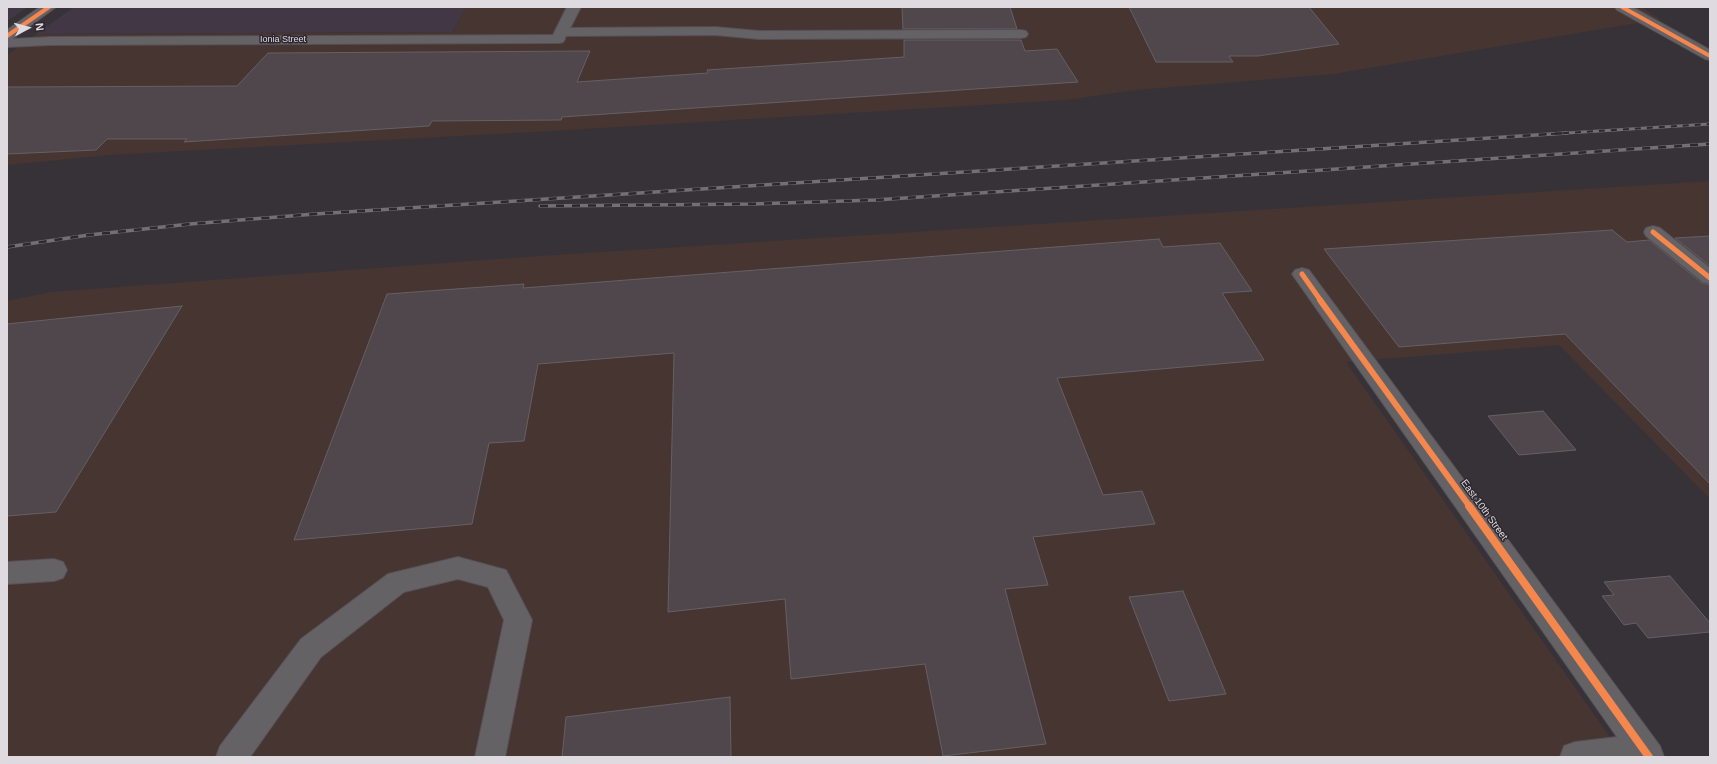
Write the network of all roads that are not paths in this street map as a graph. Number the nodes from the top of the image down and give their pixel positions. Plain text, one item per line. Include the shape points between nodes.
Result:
1 (49, 7) edge
2 (574, 7) edge
3 (1622, 7) edge
4 (1021, 34) dead end
5 (560, 35) junction
6 (7, 36) edge
7 (7, 43) edge
8 (1710, 56) edge
9 (1653, 232) dead end
10 (1302, 274) dead end
11 (1710, 278) edge
12 (54, 570) dead end
13 (7, 573) edge
14 (1646, 753) edge
15 (231, 757) edge
16 (490, 757) edge
17 (1576, 757) edge

1 - 6 street
2 - 5 street
3 - 8 street
4 - 5 street, Ionia Street via 759,35 711,42
5 - 7 street, Ionia Street
9 - 11 street
10 - 14 street, East 10th Street
12 - 13 street
14 - 17 street
15 - 16 street via 311,648 397,582 458,568 497,578 518,620

